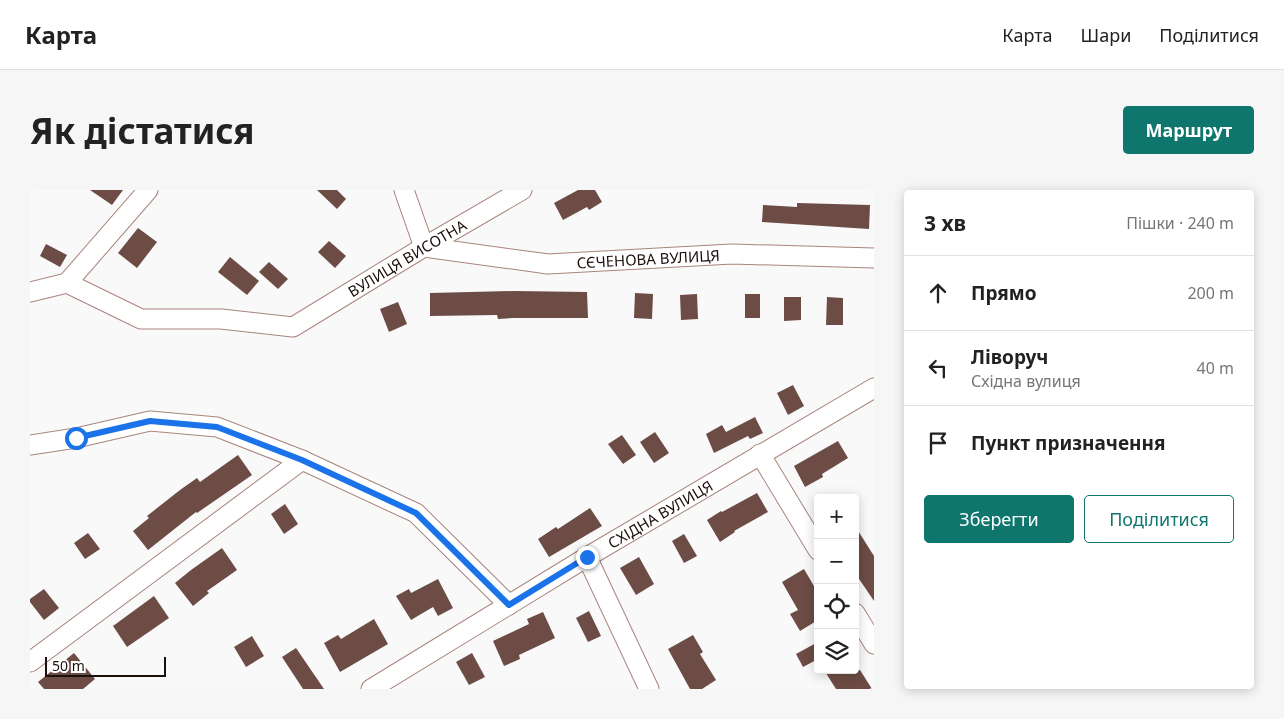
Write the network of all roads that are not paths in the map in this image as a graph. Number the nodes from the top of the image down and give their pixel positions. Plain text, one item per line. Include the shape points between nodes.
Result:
1 (148, 190) edge
2 (404, 190) edge
3 (522, 190) edge
4 (424, 246) junction
5 (874, 258) edge
6 (67, 283) junction
7 (30, 292) edge
8 (874, 388) edge
9 (30, 445) edge
10 (760, 454) junction
11 (302, 460) junction
12 (814, 543) edge
13 (587, 557) junction
14 (509, 605) junction
15 (859, 619) edge
16 (874, 644) edge
17 (30, 662) edge
18 (371, 689) edge
19 (649, 689) edge

1 - 6 street
2 - 4 street
3 - 4 street, ВУЛИЦЯ ВИСОТНА
4 - 5 street, СЄЧЕНОВА ВУЛИЦЯ via 548,264 732,254
4 - 6 street, ВУЛИЦЯ ВИСОТНА via 293,327 221,319 141,319
6 - 7 street
8 - 10 street, СХІДНА ВУЛИЦЯ
9 - 11 street via 150,421 217,427
10 - 12 street
10 - 13 street, СХІДНА ВУЛИЦЯ
11 - 14 street via 416,513
11 - 17 street
13 - 14 street, СХІДНА ВУЛИЦЯ
13 - 19 street
14 - 18 street, СХІДНА ВУЛИЦЯ
15 - 16 street

